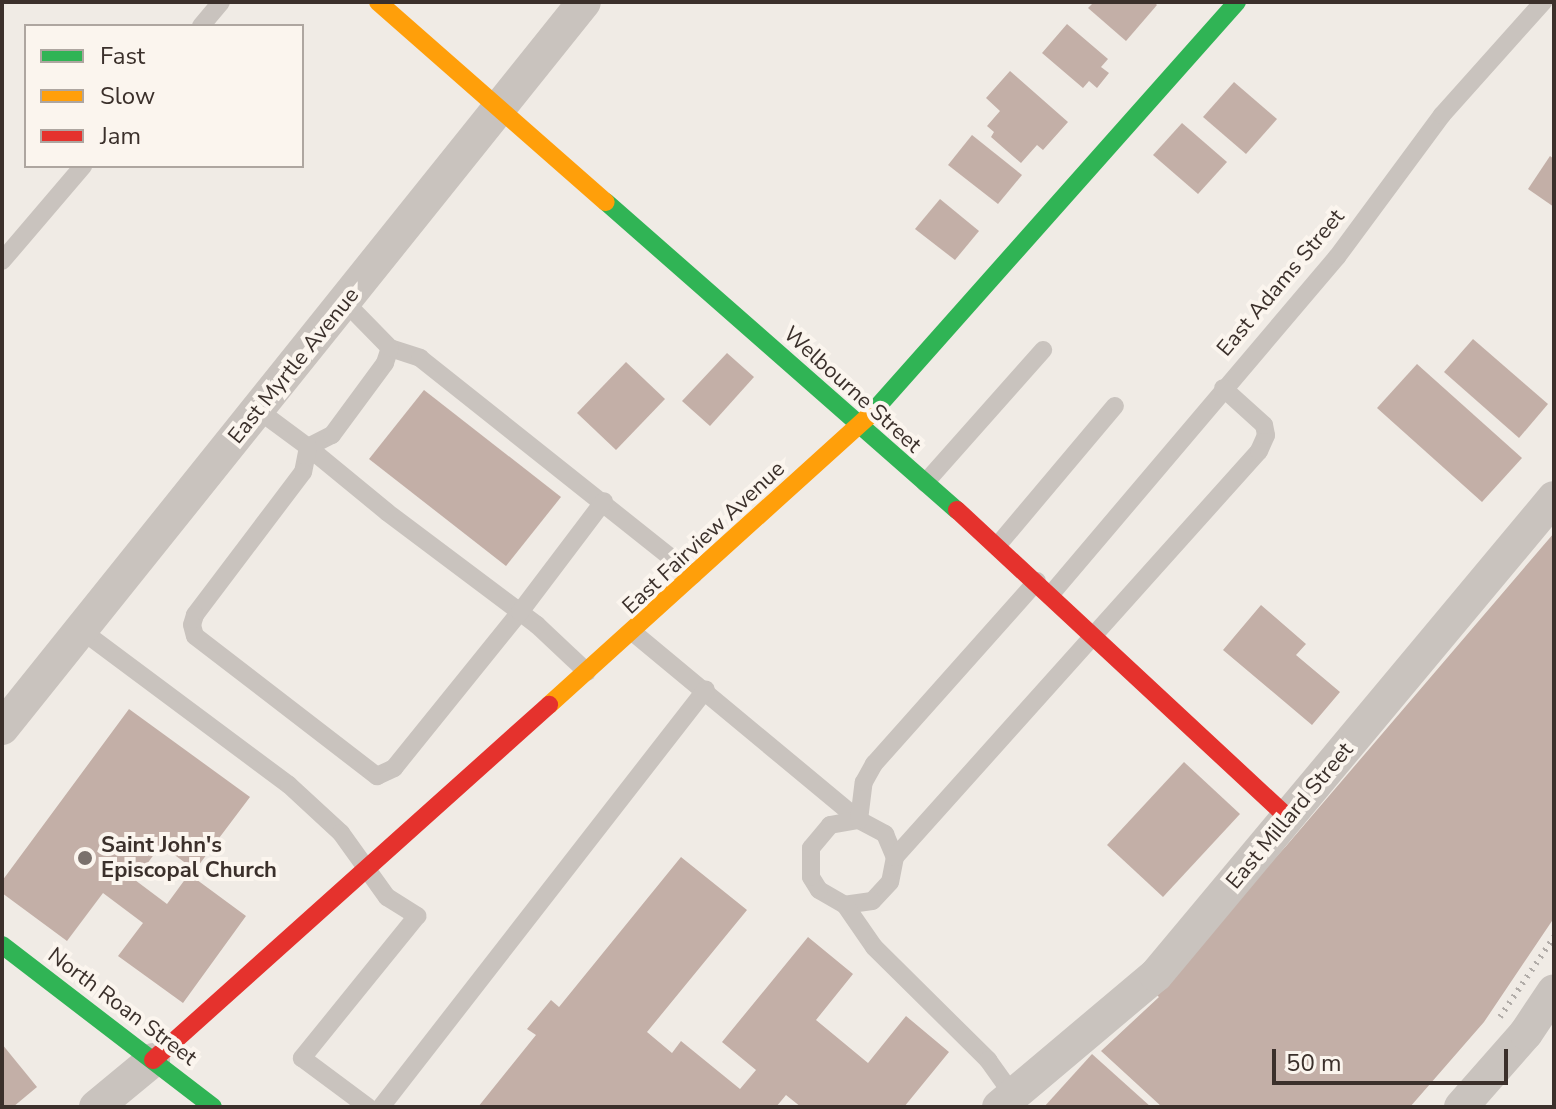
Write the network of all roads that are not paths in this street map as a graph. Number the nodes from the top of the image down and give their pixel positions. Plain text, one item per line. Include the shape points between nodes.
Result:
1 (221, 2) edge
2 (378, 2) edge
3 (584, 2) edge
4 (1237, 2) edge
5 (1543, 2) edge
6 (203, 24) edge
7 (500, 109) junction
8 (81, 168) edge
9 (2, 261) edge
10 (345, 302) junction
11 (390, 348) junction
12 (1043, 350) dead end
13 (1223, 388) junction
14 (1115, 406) dead end
15 (258, 410) junction
16 (858, 428) junction
17 (308, 447) junction
18 (923, 485) junction
19 (1554, 498) edge
20 (604, 501) junction
21 (997, 546) junction
22 (697, 578) junction
23 (1037, 581) junction
24 (1052, 593) junction
25 (520, 612) junction
26 (81, 630) junction
27 (635, 634) junction
28 (1096, 635) junction
29 (589, 674) junction
30 (706, 689) junction
31 (2, 728) edge
32 (1289, 818) junction
33 (859, 820) junction
34 (895, 857) junction
35 (367, 866) junction
36 (845, 905) junction
37 (2, 945) edge
38 (1554, 991) edge
39 (153, 1060) junction
40 (1006, 1101) edge
41 (96, 1107) edge
42 (213, 1107) edge
43 (368, 1107) edge
44 (381, 1107) edge
45 (1461, 1107) edge

1 - 6 lane
2 - 7 street, Welbourne Street
3 - 7 street, East Myrtle Avenue
4 - 16 street, East Fairview Avenue
5 - 13 lane, East Adams Street via 1442,115 1337,257
7 - 10 street, East Myrtle Avenue
7 - 16 street, Welbourne Street
8 - 9 lane
10 - 11 lane
10 - 15 street, East Myrtle Avenue
11 - 17 lane via 385,363 332,435
11 - 20 lane via 420,358
12 - 18 lane
13 - 24 lane, East Adams Street
13 - 28 lane via 1264,425 1259,451
14 - 21 lane
15 - 17 lane
15 - 26 street, East Myrtle Avenue
16 - 18 street, Welbourne Street
16 - 22 street, East Fairview Avenue
17 - 25 lane
17 - 25 lane via 303,472 192,625 195,636 365,772 377,776 394,768
18 - 21 street, Welbourne Street
19 - 32 street, East Millard Street
20 - 22 lane
20 - 25 lane
21 - 23 street, Welbourne Street
22 - 27 street, East Fairview Avenue
23 - 24 street, Welbourne Street
23 - 33 lane via 874,764 864,782
24 - 28 street, Welbourne Street
25 - 29 lane
26 - 31 street, East Myrtle Avenue
26 - 35 lane via 289,785 341,833
27 - 29 street, East Fairview Avenue
27 - 30 lane
28 - 32 street, Welbourne Street
28 - 34 lane
29 - 35 street, East Fairview Avenue
30 - 33 lane
30 - 44 lane
32 - 40 street, East Millard Street via 1156,975
33 - 34 lane via 885,834
33 - 36 lane via 830,825 811,848 811,877 819,890
34 - 36 lane via 883,893 859,905
35 - 39 street, East Fairview Avenue
35 - 43 lane via 387,897 417,916 302,1058
36 - 40 lane via 874,947 988,1060
37 - 39 street, North Roan Street
38 - 45 street via 1526,1033
39 - 41 street
39 - 42 street, North Roan Street

